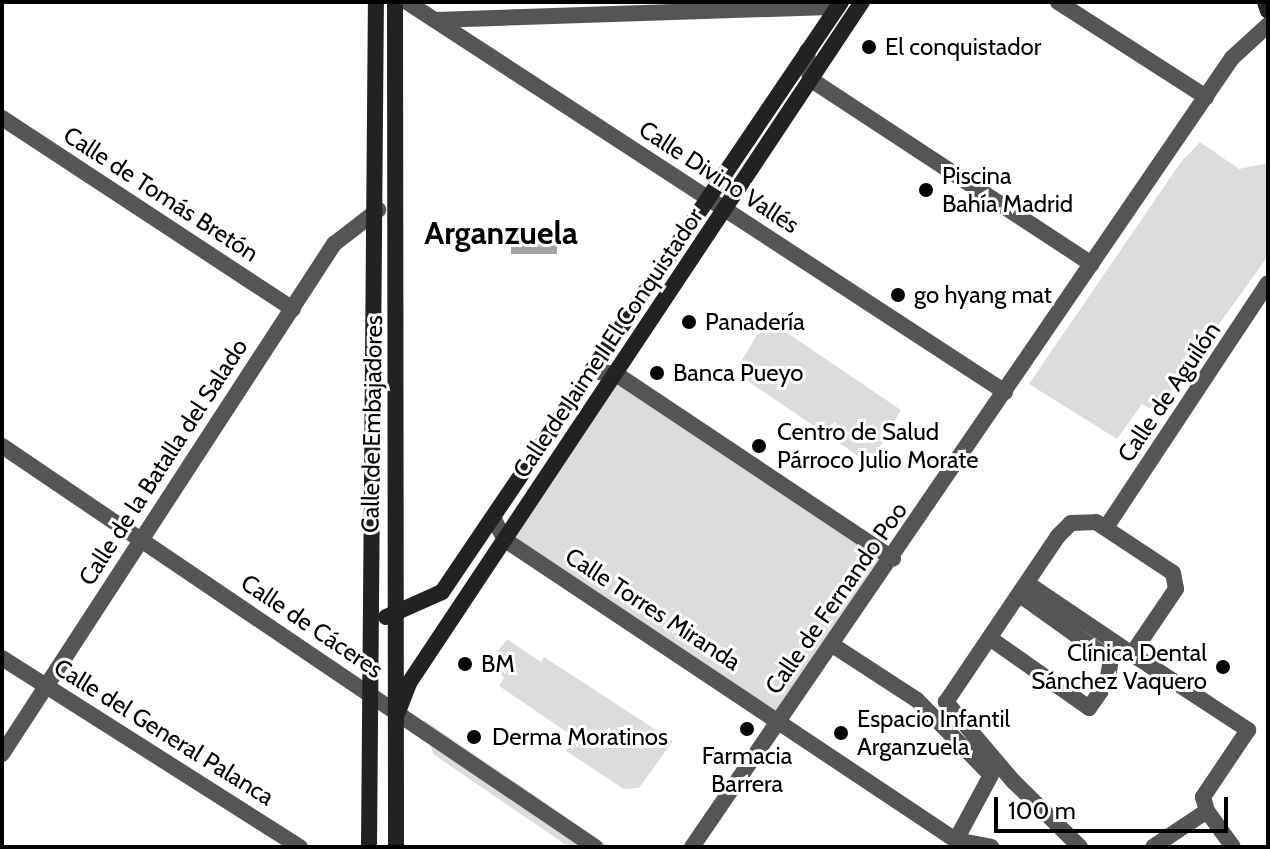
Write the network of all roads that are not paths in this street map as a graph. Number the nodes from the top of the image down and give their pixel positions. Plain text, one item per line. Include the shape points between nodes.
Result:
1 (376, 2) edge
2 (395, 2) edge
3 (407, 2) edge
4 (862, 2) edge
5 (1058, 2) edge
6 (1265, 2) edge
7 (840, 5) edge
8 (1268, 11) edge
9 (436, 20) junction
10 (1268, 25) edge
11 (807, 51) junction
12 (810, 79) junction
13 (1206, 97) junction
14 (2, 118) edge
15 (706, 199) junction
16 (378, 210) junction
17 (725, 210) junction
18 (1092, 264) junction
19 (1268, 283) edge
20 (293, 309) junction
21 (591, 371) junction
22 (616, 374) junction
23 (1005, 392) junction
24 (2, 446) edge
25 (493, 518) junction
26 (1107, 526) junction
27 (140, 540) junction
28 (505, 540) junction
29 (893, 559) junction
30 (1024, 589) junction
31 (392, 613) junction
32 (991, 639) junction
33 (834, 646) junction
34 (371, 649) junction
35 (1132, 654) junction
36 (2, 658) edge
37 (45, 686) junction
38 (369, 692) junction
39 (398, 712) junction
40 (780, 721) junction
41 (2, 754) edge
42 (1207, 811) junction
43 (961, 843) edge
44 (300, 847) edge
45 (369, 847) edge
46 (396, 847) edge
47 (595, 847) edge
48 (692, 847) edge
49 (991, 847) edge
50 (1080, 847) edge
51 (1153, 847) edge
52 (1233, 847) edge

1 - 16 main road, Calle de Embajadores
2 - 31 main road, Calle de Embajadores
3 - 9 street, Calle Divino Vallés
4 - 12 main road, Calle de Jaime I El Conquistador
5 - 13 street
6 - 8 main road
7 - 9 street
7 - 11 main road, Calle de Jaime I El Conquistador
9 - 15 street, Calle Divino Vallés
10 - 13 street, Calle de Fernando Poo via 1232,58
11 - 12 street
11 - 15 main road, Calle de Jaime I El Conquistador
12 - 17 main road, Calle de Jaime I El Conquistador
12 - 18 street
13 - 18 street, Calle de Fernando Poo
14 - 20 street, Calle de Tomás Bretón
15 - 17 street, Calle Divino Vallés
15 - 21 main road, Calle de Jaime I El Conquistador
16 - 20 street, Calle de la Batalla del Salado via 334,244
16 - 34 main road, Calle de Embajadores
17 - 22 main road, Calle de Jaime I El Conquistador
17 - 23 street, Calle Divino Vallés
18 - 23 street, Calle de Fernando Poo
19 - 26 street, Calle de Aguilón
20 - 27 street, Calle de la Batalla del Salado
21 - 22 street
21 - 25 main road, Calle de Jaime I El Conquistador
22 - 28 main road, Calle de Jaime I El Conquistador
22 - 29 street
23 - 29 street, Calle de Fernando Poo
24 - 27 street, Calle de Cáceres
25 - 28 street, Calle Torres Miranda
25 - 31 main road, Calle de Jaime I El Conquistador via 442,592
26 - 30 street via 1071,523
26 - 35 street via 1173,573 1176,589
27 - 37 street, Calle de la Batalla del Salado
27 - 38 street, Calle de Cáceres
28 - 39 main road, Calle de Jaime I El Conquistador via 409,683
28 - 40 street, Calle Torres Miranda
29 - 33 street, Calle de Fernando Poo
30 - 32 street
30 - 32 street via 1111,660 1107,682 1089,708
30 - 35 street
31 - 34 main road via 379,622
31 - 39 main road, Calle de Embajadores
32 - 50 street via 946,702 1013,781
33 - 40 street, Calle de Fernando Poo
33 - 43 street via 917,700 991,775
34 - 38 main road, Calle de Embajadores
35 - 42 street via 1248,730 1203,797
36 - 37 street, Calle del General Palanca
37 - 41 street, Calle de la Batalla del Salado
37 - 44 street, Calle del General Palanca
38 - 39 street, Calle de Cáceres
38 - 45 main road, Calle de Embajadores
39 - 46 main road, Calle de Embajadores
39 - 47 street, Calle de Cáceres
40 - 43 street, Calle Torres Miranda
40 - 48 street, Calle de Fernando Poo
42 - 51 street
42 - 52 street
43 - 49 street

